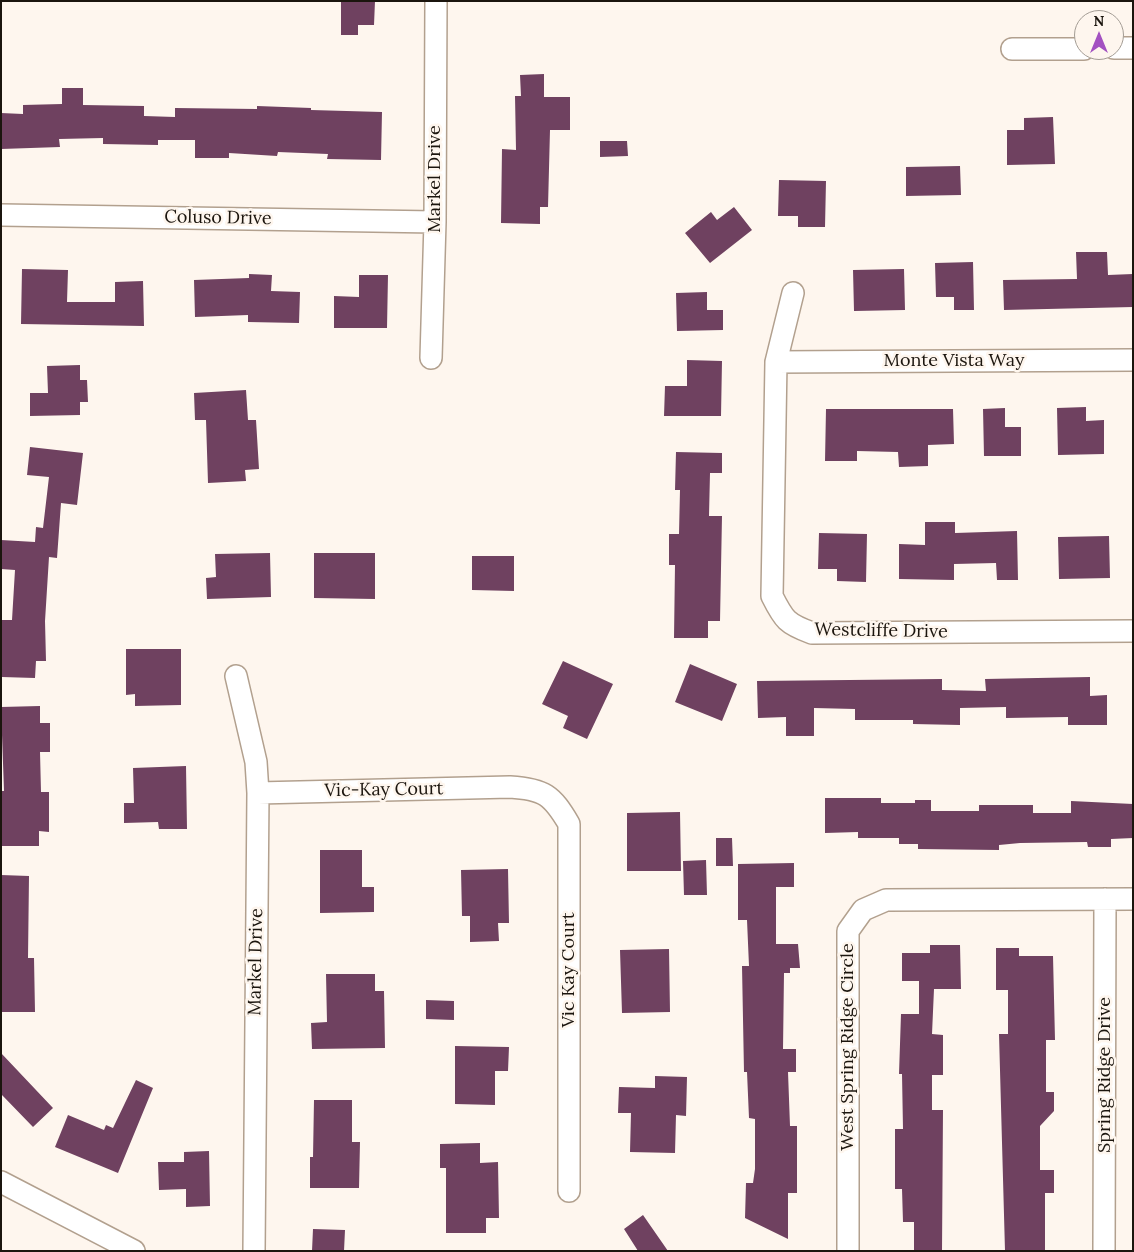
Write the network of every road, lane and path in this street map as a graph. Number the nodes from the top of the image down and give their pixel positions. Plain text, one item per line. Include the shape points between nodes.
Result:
1 (436, 1) edge
2 (1012, 49) dead end
3 (1074, 49) edge
4 (1, 215) edge
5 (435, 222) junction
6 (793, 293) dead end
7 (432, 358) dead end
8 (1133, 360) edge
9 (776, 362) junction
10 (1133, 631) edge
11 (236, 676) dead end
12 (510, 787) joint
13 (258, 793) junction
14 (1105, 899) junction
15 (1133, 899) edge
16 (1, 1182) edge
17 (569, 1191) dead end
18 (134, 1251) edge
19 (254, 1251) edge
20 (848, 1251) edge
21 (1104, 1251) edge

1 - 5 street, Markel Drive
2 - 3 street
4 - 5 street, Coluso Drive
5 - 7 street, Markel Drive
6 - 9 street, Westcliffe Drive
8 - 9 street, Monte Vista Way
9 - 10 street, Westcliffe Drive via 772,596 780,613 792,626 812,633
11 - 13 street, Markel Drive via 256,762
12 - 13 street, Vic-Kay Court
12 - 17 street, Vic Kay Court via 531,788 555,801 569,824
13 - 19 street, Markel Drive
14 - 15 street, West Spring Ridge Circle
14 - 20 street, West Spring Ridge Circle via 886,900 863,910 848,930
14 - 21 street, Spring Ridge Drive
16 - 18 street

